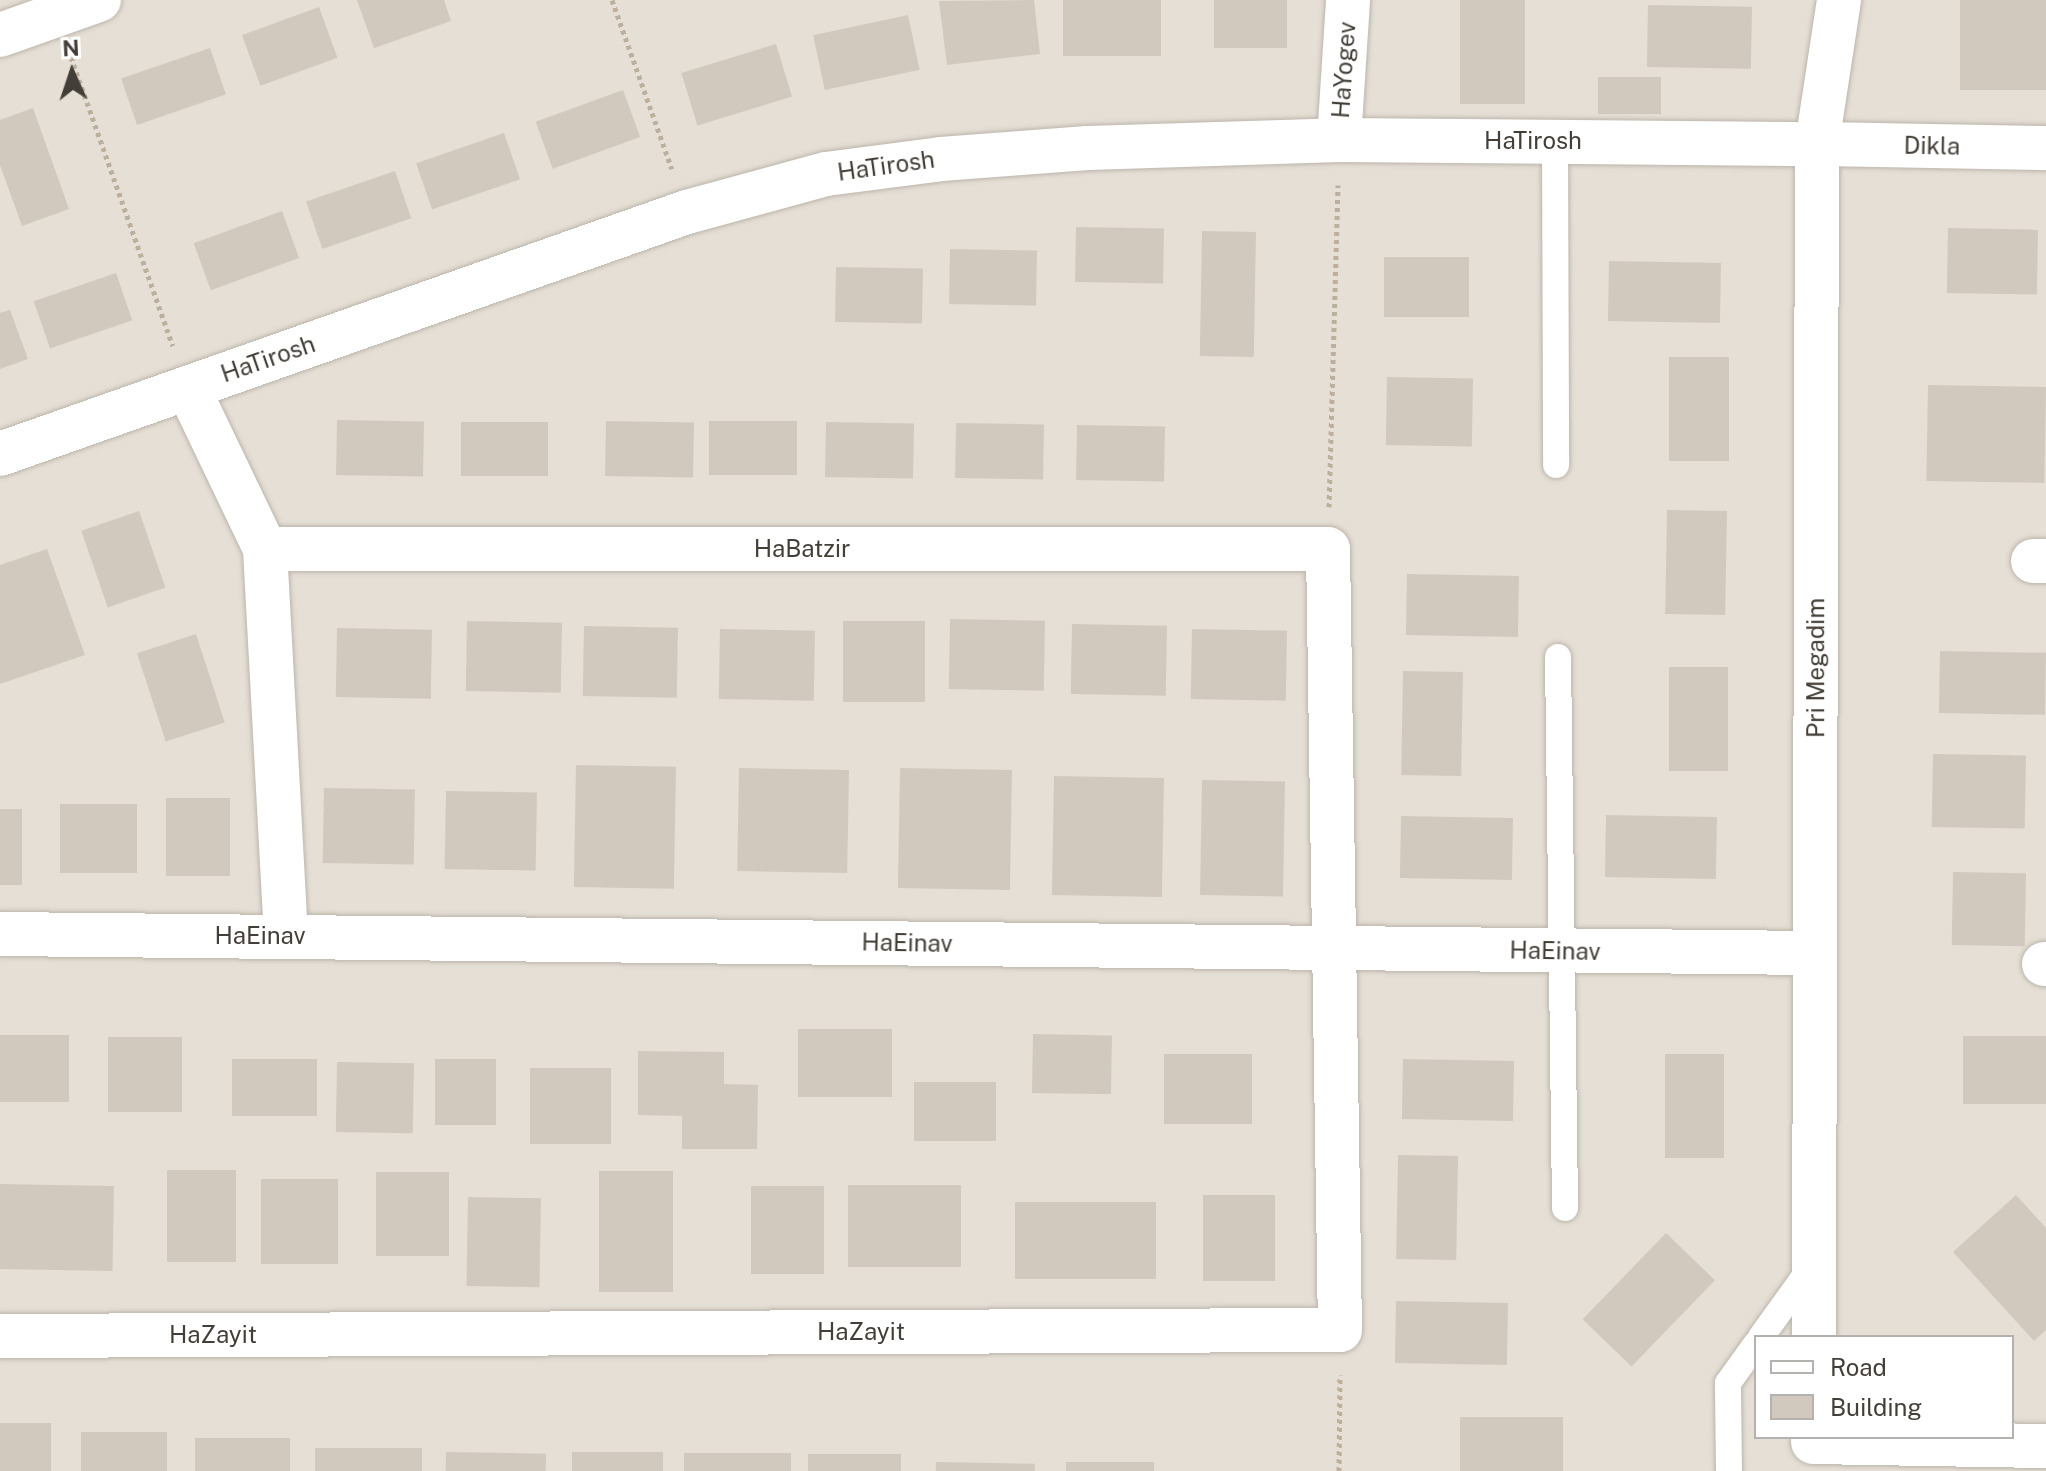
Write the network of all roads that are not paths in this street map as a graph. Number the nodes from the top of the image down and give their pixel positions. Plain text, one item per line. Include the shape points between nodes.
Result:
1 (99, 0) edge
2 (1348, 0) edge
3 (1839, 0) edge
4 (0, 35) edge
5 (1339, 140) junction
6 (1555, 141) junction
7 (1817, 144) junction
8 (2046, 148) edge
9 (188, 388) junction
10 (0, 454) edge
11 (1556, 465) dead end
12 (265, 549) junction
13 (1558, 657) dead end
14 (0, 934) edge
15 (286, 936) junction
16 (1334, 948) junction
17 (1562, 951) junction
18 (1815, 953) junction
19 (1565, 1208) dead end
20 (1814, 1263) junction
21 (1762, 1335) edge
22 (1814, 1335) edge
23 (0, 1336) edge
24 (1754, 1347) edge
25 (2046, 1446) edge
26 (1813, 1450) edge
27 (1729, 1471) edge

1 - 4 street
2 - 5 street, HaYogev
3 - 7 street, Pri Megadim
5 - 6 street, HaTirosh
5 - 9 street, HaTirosh via 941,159 826,174 687,212
6 - 7 street, HaTirosh
6 - 11 lane
7 - 8 street, Dikla
7 - 18 street, Pri Megadim
9 - 10 street, HaTirosh
9 - 12 street
12 - 15 street
12 - 16 street, HaBatzir via 1328,549
13 - 17 lane
14 - 15 street, HaEinav
15 - 16 street, HaEinav
16 - 17 street, HaEinav
16 - 23 street, HaZayit via 1340,1330
17 - 18 street, HaEinav
17 - 19 lane
18 - 20 street, Pri Megadim
20 - 21 lane
20 - 22 street, Pri Megadim
24 - 27 lane via 1728,1383
25 - 26 street

